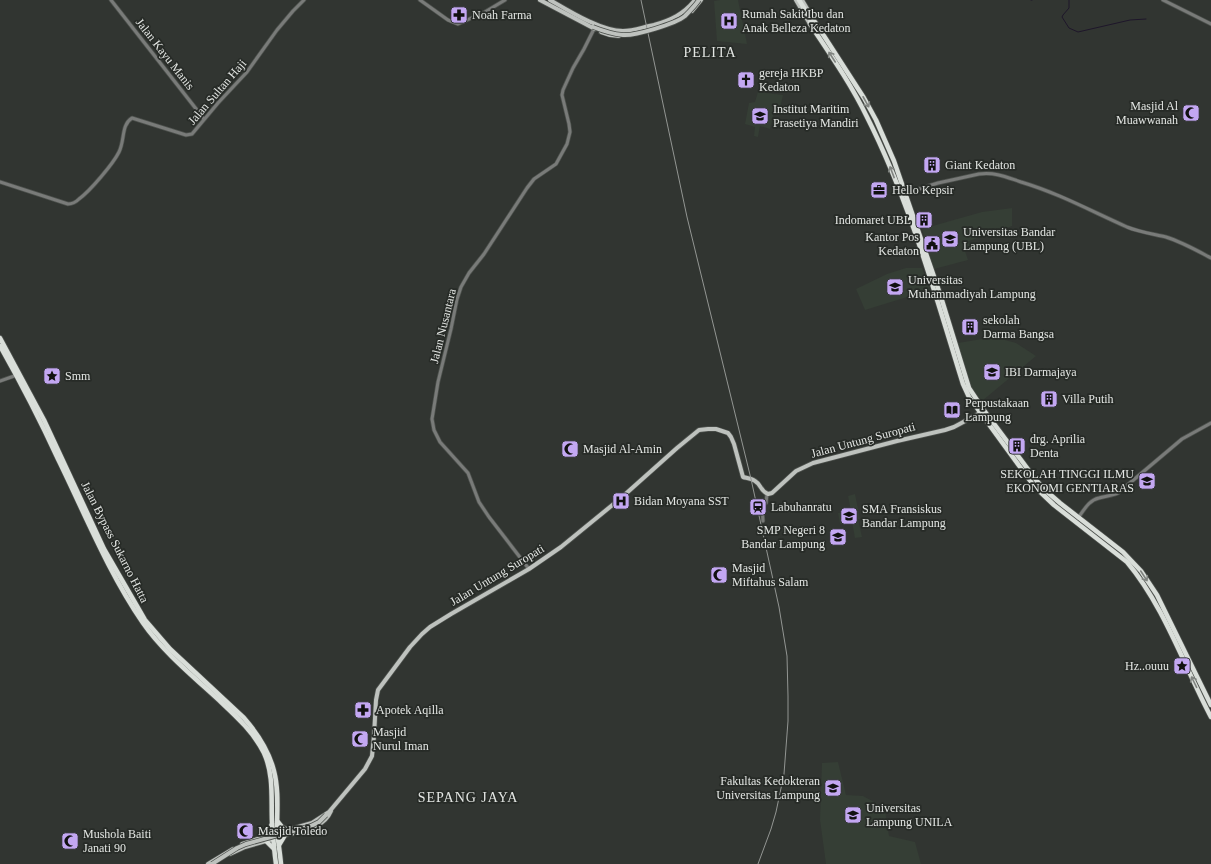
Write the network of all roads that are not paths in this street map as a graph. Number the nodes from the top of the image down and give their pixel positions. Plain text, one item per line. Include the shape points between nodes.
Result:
1 (111, 0) edge
2 (304, 0) edge
3 (420, 0) edge
4 (505, 0) edge
5 (540, 0) edge
6 (550, 0) edge
7 (698, 0) edge
8 (796, 0) edge
9 (801, 0) edge
10 (1163, 0) edge
11 (811, 20) junction
12 (586, 22) junction
13 (661, 23) junction
14 (1211, 24) edge
15 (594, 27) junction
16 (662, 28) junction
17 (204, 119) junction
18 (0, 182) edge
19 (906, 192) junction
20 (1211, 258) edge
21 (0, 338) edge
22 (953, 344) junction
23 (0, 346) edge
24 (17, 375) junction
25 (0, 381) edge
26 (980, 413) junction
27 (1211, 423) edge
28 (994, 428) junction
29 (1026, 471) junction
30 (767, 494) junction
31 (1078, 518) junction
32 (763, 521) dead end
33 (530, 570) junction
34 (224, 702) junction
35 (1209, 705) edge
36 (1210, 713) edge
37 (329, 812) junction
38 (275, 821) junction
39 (280, 834) junction
40 (265, 838) junction
41 (279, 846) junction
42 (274, 850) junction
43 (208, 864) edge
44 (212, 864) edge
45 (215, 864) edge
46 (276, 864) edge
47 (281, 864) edge

1 - 17 street, Jalan Kayu Manis
2 - 17 street, Jalan Sultan Haji via 277,30 247,72
3 - 4 street via 458,24
5 - 12 main road
6 - 12 main road
7 - 13 main road via 678,16
7 - 15 main road, bridge via 683,15 652,27 627,33
7 - 16 main road via 697,7 685,18
8 - 11 main road
9 - 11 highway
9 - 11 main road
10 - 14 street
11 -> 19 highway via 864,98
22 -> 11 highway via 914,230 883,150 856,96
12 - 13 main road via 621,31
12 - 15 main road
13 - 16 main road
15 - 16 main road via 610,35 622,37
15 - 33 street, Jalan Nusantara via 562,90 570,132 558,162 534,179 527,188 461,287 438,382 432,419 439,440 468,473 479,502
17 - 18 street, Jalan Sultan Haji via 190,135 132,118 127,121 122,145 116,156 88,191 72,204
19 - 20 street via 979,174 1000,174 1061,196 1133,229 1166,237
19 - 22 highway via 940,294
21 - 34 highway, Jalan Bypass Sukarno Hatta via 44,420 104,549 145,620 170,649
22 - 26 highway via 965,390
22 - 28 highway via 969,388
23 - 24 highway, Jalan Bypass Sukarno Hatta
24 - 25 street
24 - 34 highway, Jalan Bypass Sukarno Hatta via 107,562 135,611 160,644
26 - 28 highway
26 - 30 main road, Jalan Untung Suropati via 945,430 802,467 772,493
27 - 31 street via 1182,439 1118,493 1092,500
28 - 29 highway
29 - 31 highway
35 -> 29 highway via 1152,597 1127,562 1049,501 1034,486
30 - 32 street via 766,503 762,506
30 - 33 main road, Jalan Untung Suropati via 756,481 742,477 734,444 728,433 716,429 699,430 576,536
31 -> 35 highway via 1123,552 1141,571 1157,595
33 - 37 main road, Jalan Untung Suropati via 446,617 422,634 410,647 376,694 371,759
34 - 38 highway, Jalan Bypass Sukarno Hatta via 255,738 268,762
35 - 36 highway
37 - 39 main road, Jalan Untung Suropati via 327,818 308,829
37 - 44 main road, bridge via 311,826 246,844
38 - 39 highway, Jalan Bypass Sukarno Hatta
38 - 39 highway via 283,828
38 - 40 highway
39 - 40 main road, Jalan Untung Suropati
39 - 41 highway
39 - 41 highway, Jalan Bypass Sukarno Hatta
39 - 42 highway, Jalan Bypass Sukarno Hatta
40 - 42 highway
40 - 43 main road, Jalan Untung Suropati via 237,846
40 - 45 main road, Jalan Untung Suropati
41 - 47 highway, Jalan Bypass Sukarno Hatta
42 - 46 highway, Jalan Bypass Sukarno Hatta

